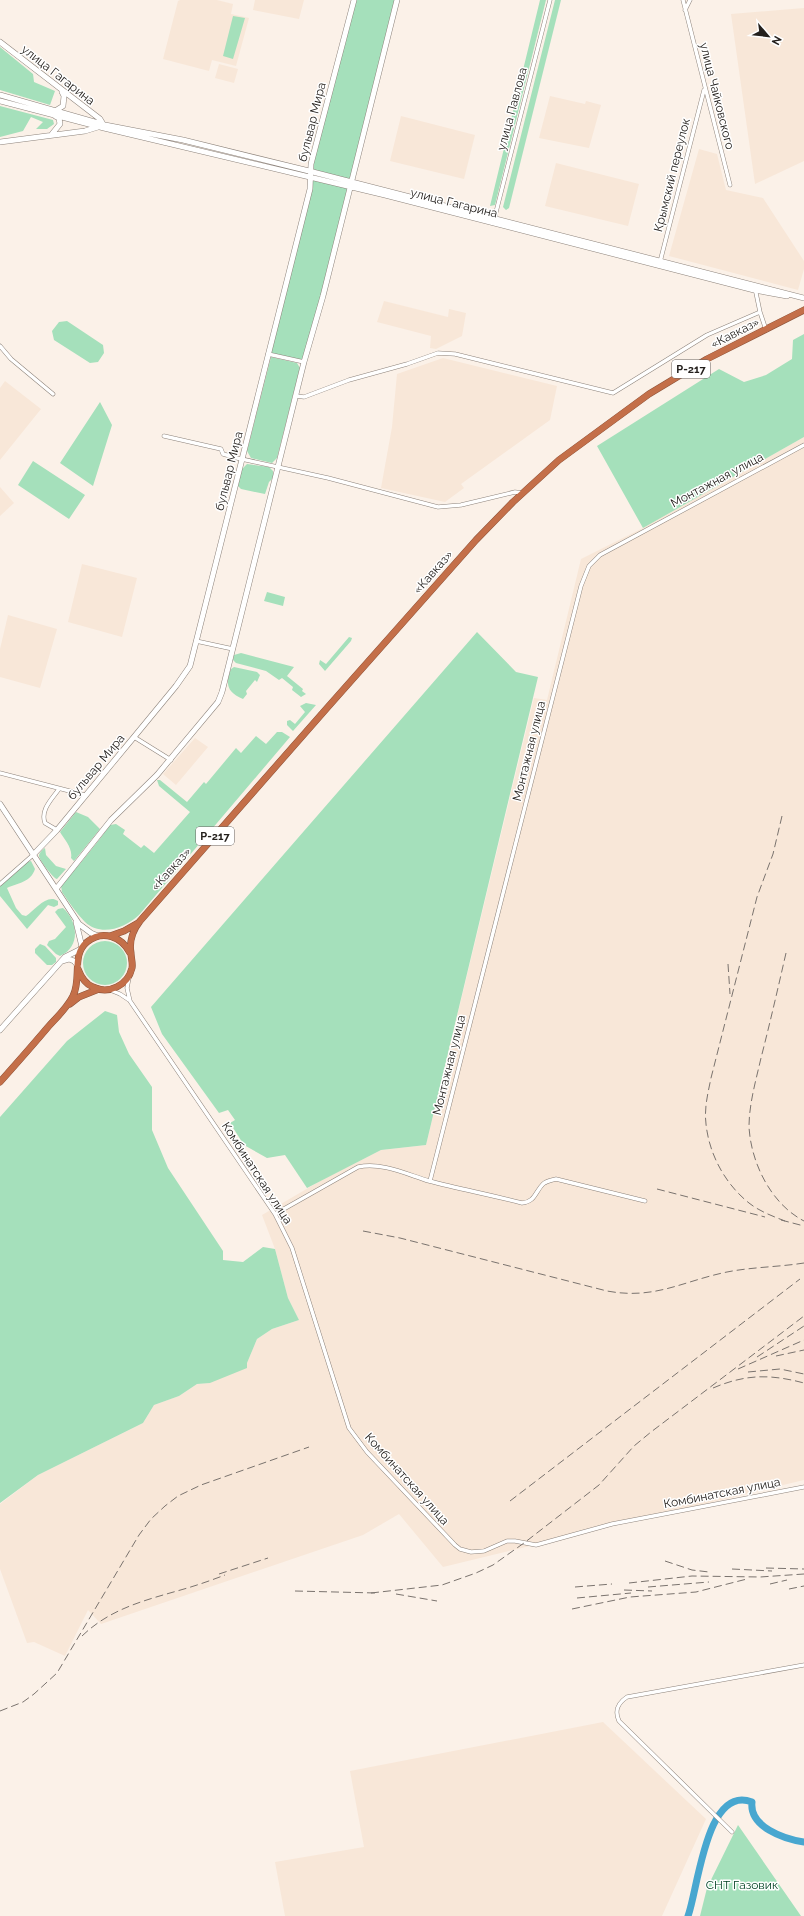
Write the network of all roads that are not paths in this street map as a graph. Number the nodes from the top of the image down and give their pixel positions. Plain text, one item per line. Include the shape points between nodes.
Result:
1 (354, 0) edge
2 (397, 0) edge
3 (550, 0) edge
4 (683, 0) edge
5 (690, 0) edge
6 (685, 11) junction
7 (0, 42) edge
8 (704, 89) junction
9 (60, 90) junction
10 (0, 95) edge
11 (0, 101) edge
12 (55, 113) junction
13 (100, 125) junction
14 (52, 134) junction
15 (0, 142) edge
16 (310, 174) junction
17 (351, 184) junction
18 (730, 185) dead end
19 (494, 221) junction
20 (660, 263) junction
21 (756, 284) junction
22 (754, 290) junction
23 (804, 299) edge
24 (804, 310) edge
25 (760, 312) junction
26 (766, 330) junction
27 (0, 346) edge
28 (268, 354) junction
29 (304, 362) junction
30 (53, 394) dead end
31 (296, 396) junction
32 (164, 436) dead end
33 (804, 445) edge
34 (243, 460) junction
35 (278, 467) junction
36 (523, 493) junction
37 (196, 641) junction
38 (233, 649) junction
39 (134, 737) junction
40 (171, 760) junction
41 (0, 773) edge
42 (59, 788) junction
43 (85, 795) junction
44 (0, 804) edge
45 (57, 830) junction
46 (33, 855) junction
47 (0, 884) edge
48 (56, 889) junction
49 (74, 917) junction
50 (140, 921) junction
51 (98, 936) junction
52 (110, 936) junction
53 (82, 948) junction
54 (130, 953) junction
55 (59, 963) junction
56 (78, 967) junction
57 (129, 975) junction
58 (99, 989) junction
59 (109, 990) junction
60 (130, 1001) junction
61 (63, 1010) junction
62 (0, 1030) edge
63 (0, 1082) edge
64 (430, 1181) junction
65 (645, 1201) dead end
66 (275, 1214) junction
67 (804, 1487) edge
68 (804, 1666) edge
69 (732, 1832) dead end

1 - 16 street, бульвар Мира
2 - 17 street
3 - 19 street, улица Павлова
4 - 6 street, улица Чайковского
5 - 6 street
6 - 8 street, улица Чайковского
7 - 9 street, улица Гагарина
8 - 18 street, улица Чайковского
8 - 20 street, Крымский переулок
9 - 12 street via 64,101
9 - 13 street, улица Гагарина via 100,119
10 - 12 street, улица Гагарина
11 - 12 street, улица Гагарина
12 - 13 street, улица Гагарина
12 - 14 street via 60,124
13 - 14 street, улица Гагарина via 85,131
13 - 16 street, улица Гагарина via 183,140
14 - 15 street, улица Гагарина
16 - 17 street, улица Гагарина
16 - 28 street, бульвар Мира via 310,189
17 - 19 street, улица Гагарина
17 - 29 street
19 - 20 street, улица Гагарина
20 - 21 street, улица Гагарина
20 - 22 street, улица Гагарина
21 - 22 street
21 - 23 street, улица Гагарина
22 - 23 street, улица Гагарина
22 - 25 street
24 - 26 highway, «Кавказ» / Р-217
25 - 26 street
25 - 31 street via 707,335 613,393 456,354 438,353 349,380 304,397
26 - 36 highway, «Кавказ» / Р-217 via 649,394 559,460
27 - 30 street via 11,359
28 - 29 street
28 - 34 street, бульвар Мира
29 - 31 street
31 - 35 street
32 - 34 street via 221,449 223,454
33 - 64 street, Монтажная улица via 600,555 589,566
34 - 35 street
34 - 37 street, бульвар Мира
35 - 36 street via 432,506 450,507 515,492
35 - 38 street
36 - 50 highway, «Кавказ» / Р-217 via 476,540
37 - 38 street
37 - 39 street, бульвар Мира via 187,672
38 - 40 street via 219,700
39 - 40 street
39 - 43 street, бульвар Мира
40 - 48 street via 112,820
41 - 42 street
42 - 43 street
42 - 45 street via 42,817 45,823
43 - 45 street, бульвар Мира
44 - 46 street
45 - 46 street, бульвар Мира
46 - 47 street, бульвар Мира
46 - 48 street
48 - 49 street
49 - 51 street via 84,929
49 - 53 street via 81,935
50 - 52 highway, «Кавказ» / Р-217
50 - 54 highway, «Кавказ» / Р-217 via 132,938
51 - 52 highway, «Кавказ» / Р-217
51 - 53 highway
52 - 54 highway via 122,942
53 - 55 street via 69,953
53 - 56 highway
54 - 57 highway, «Кавказ» / Р-217 via 132,960
55 - 56 street via 69,959
55 - 62 street
56 - 58 highway via 88,984
56 - 61 highway via 73,996
57 - 59 highway via 121,985
57 - 60 street, Комбинатская улица via 127,988
58 - 59 highway
58 - 61 highway via 79,997
59 - 60 street, Комбинатская улица
60 - 66 street, Комбинатская улица
61 - 63 highway
64 - 65 street via 522,1203 529,1202 537,1195 543,1184 556,1179
64 - 66 street via 378,1166 358,1167
66 - 67 street, Комбинатская улица via 292,1248 349,1428 367,1452 460,1549 471,1552 484,1551 507,1541 536,1545 612,1524
68 - 69 street via 627,1697 617,1707 619,1721

